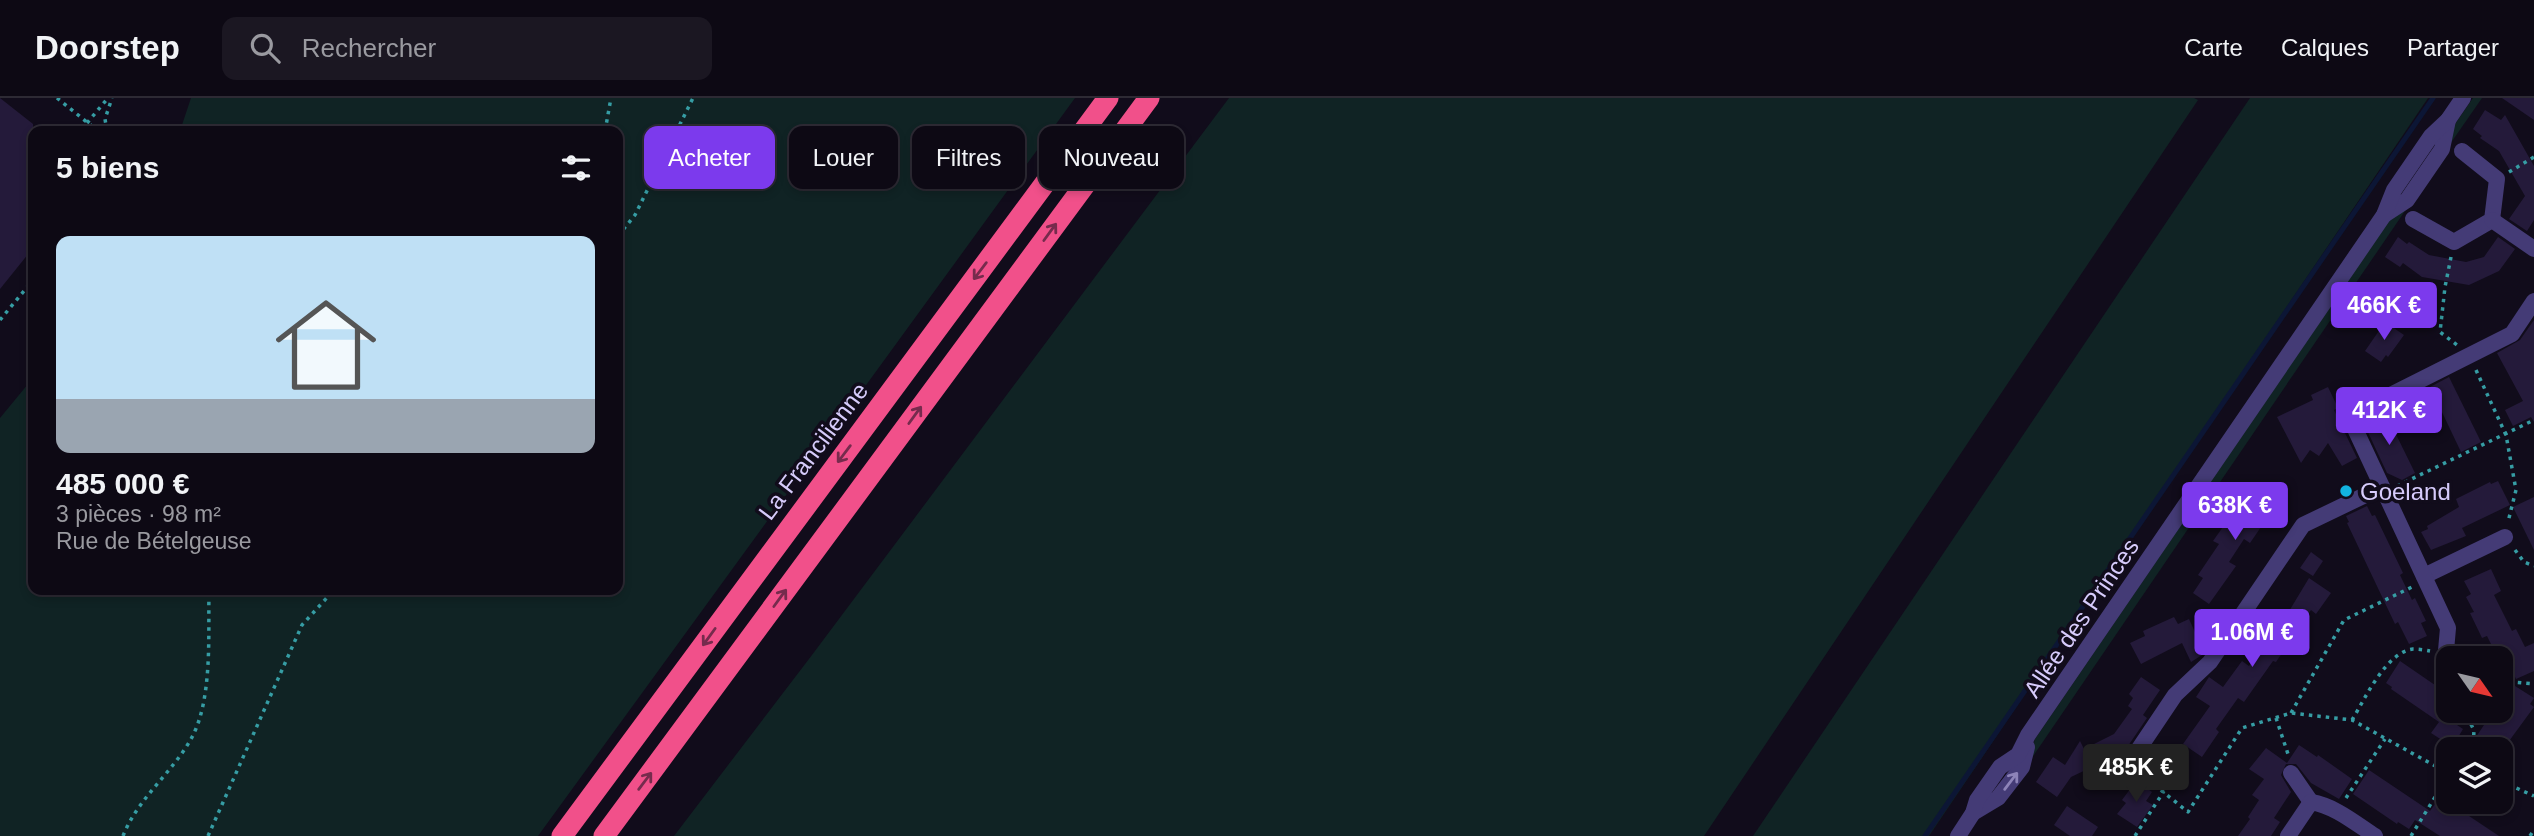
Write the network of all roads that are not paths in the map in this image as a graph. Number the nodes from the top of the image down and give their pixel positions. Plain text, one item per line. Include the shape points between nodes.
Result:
1 (1108, 98) edge
2 (1149, 98) edge
3 (2463, 98) edge
4 (2462, 151) dead end
5 (2413, 219) dead end
6 (2492, 220) junction
7 (2534, 249) edge
8 (2534, 301) edge
9 (2382, 487) junction
10 (2505, 537) road end
11 (2425, 578) junction
12 (2447, 646) edge
13 (2128, 765) road end
14 (2291, 773) road end
15 (2311, 802) junction
16 (562, 836) edge
17 (604, 836) edge
18 (1958, 836) edge
19 (2288, 836) edge
20 (2375, 836) edge

1 -> 16 highway, La Francilienne
17 -> 2 highway
3 - 18 street, Allée des Princes via 2448,120 2442,149 2407,200 2384,215 2028,735 2022,767 1998,798 1973,813
4 - 6 street via 2497,179
5 - 6 street via 2455,242
6 - 7 street
8 - 9 street via 2512,334 2349,416
9 - 11 street
9 - 13 street via 2303,525 2210,662 2175,695
10 - 11 street
11 - 12 street via 2448,628
14 - 15 street
15 - 19 street
15 - 20 street

